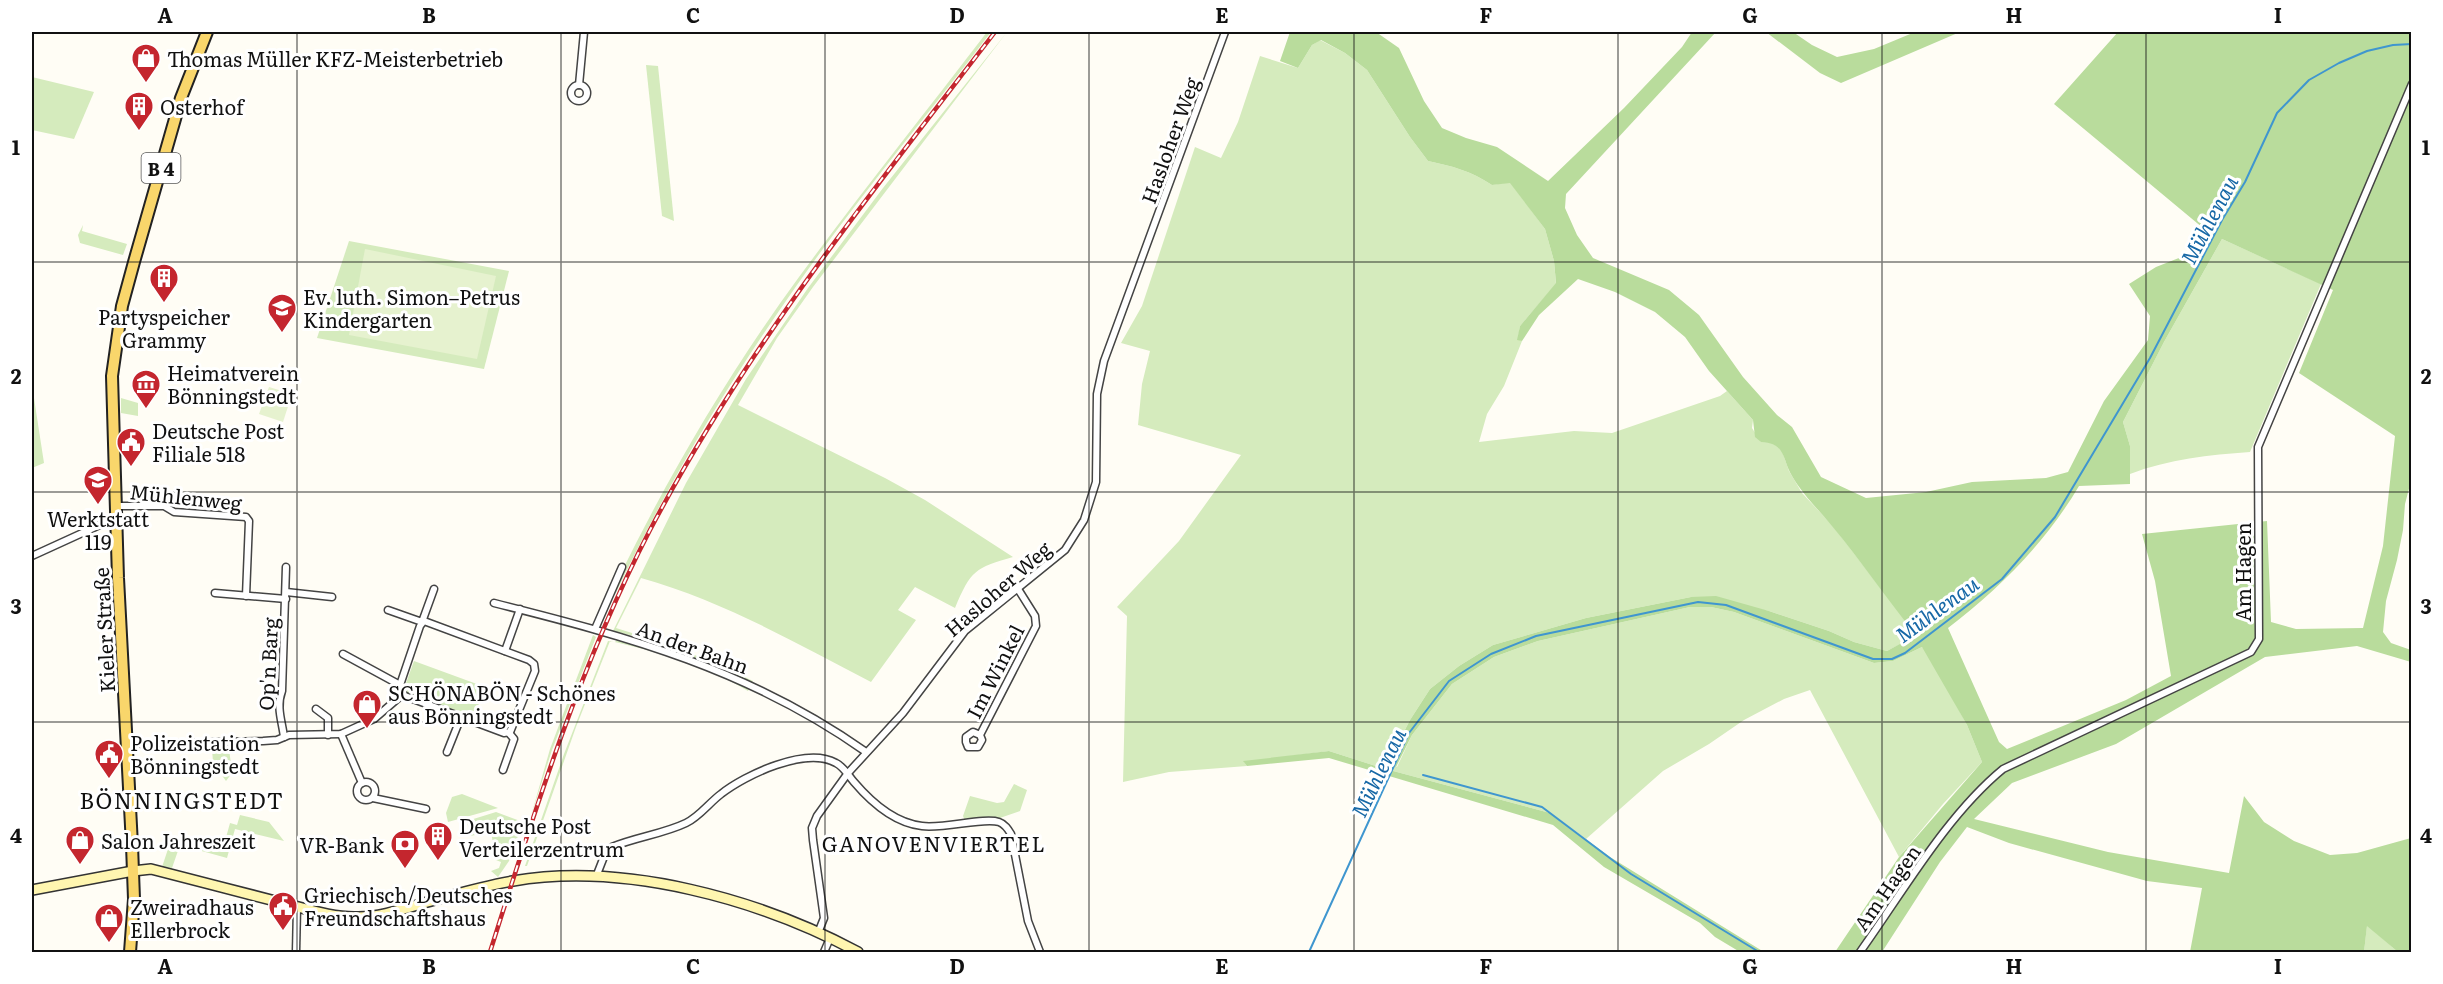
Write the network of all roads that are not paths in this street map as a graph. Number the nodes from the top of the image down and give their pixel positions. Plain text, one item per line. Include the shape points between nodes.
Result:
1 (207, 32) edge
2 (584, 32) edge
3 (1225, 32) edge
4 (2412, 84) edge
5 (579, 85) dead end
6 (115, 506) junction
7 (116, 522) junction
8 (32, 556) edge
9 (286, 567) dead end
10 (622, 567) dead end
11 (434, 589) dead end
12 (1018, 590) junction
13 (215, 593) dead end
14 (286, 595) junction
15 (246, 596) junction
16 (332, 597) dead end
17 (494, 603) dead end
18 (520, 609) junction
19 (388, 610) dead end
20 (422, 622) junction
21 (595, 629) junction
22 (505, 651) junction
23 (343, 654) dead end
24 (400, 685) junction
25 (403, 694) junction
26 (316, 709) dead end
27 (461, 717) junction
28 (509, 733) junction
29 (341, 734) junction
30 (328, 735) junction
31 (980, 735) dead end
32 (284, 737) junction
33 (128, 744) junction
34 (447, 752) dead end
35 (866, 752) junction
36 (503, 770) dead end
37 (848, 773) junction
38 (362, 783) junction
39 (373, 798) junction
40 (426, 809) dead end
41 (133, 871) junction
42 (596, 877) junction
43 (32, 890) edge
44 (297, 907) junction
45 (818, 933) junction
46 (830, 938) junction
47 (130, 952) edge
48 (296, 952) edge
49 (824, 952) edge
50 (858, 952) edge
51 (1040, 952) edge
52 (1860, 952) edge

1 - 6 main road, Kieler Straße / B 4 via 182,98 122,306 112,376
2 - 5 street
3 - 12 street, Hasloher Weg via 1104,361 1097,394 1096,482 1084,520 1065,550
4 - 52 street, Am Hagen via 2258,447 2259,639 2251,652 2003,768 1953,821
6 - 7 main road, Kieler Straße / B 4
6 - 15 street, Mühlenweg via 164,506 174,512 248,518
7 - 8 street via 102,524
7 - 33 main road, Kieler Straße / B 4
9 - 14 street, Op'n Barg
10 - 21 street
11 - 20 street
12 - 31 street, Im Winkel via 1035,616 1036,626
12 - 35 street, Hasloher Weg via 965,632 903,713
13 - 15 street
14 - 15 street
14 - 16 street, Op'n Barg
14 - 32 street, Op'n Barg via 282,691 278,703
17 - 18 street, An der Bahn
18 - 21 street, An der Bahn
18 - 22 street
19 - 20 street
20 - 22 street
20 - 24 street
21 - 35 street, An der Bahn via 709,666 814,717
22 - 28 street via 530,660 536,667
23 - 24 street
24 - 25 street
25 - 27 street
25 - 29 street via 374,719
26 - 30 street via 328,718
27 - 28 street
27 - 34 street
28 - 36 street via 514,739
29 - 30 street
29 - 38 street
30 - 32 street
32 - 33 street
33 - 41 main road, Kieler Straße / B 4
35 - 37 street, Hasloher Weg
37 - 42 street via 834,762 812,758 752,775 726,790 687,823 612,847
37 - 45 street, Hasloher Weg via 825,801 812,828 824,918
37 - 51 street via 877,805 919,826 939,828 984,821 1005,825 1011,834 1029,921
38 - 39 street via 373,785
38 - 39 street via 357,796 365,801
39 - 40 street
41 - 43 main road
41 - 44 main road via 151,869 179,875
41 - 47 main road, Kieler Straße / B 4
42 - 44 main road via 564,876 498,884 371,917 338,916
42 - 45 main road via 663,884 713,895
44 - 48 street
45 - 46 main road
46 - 49 street
46 - 50 main road

